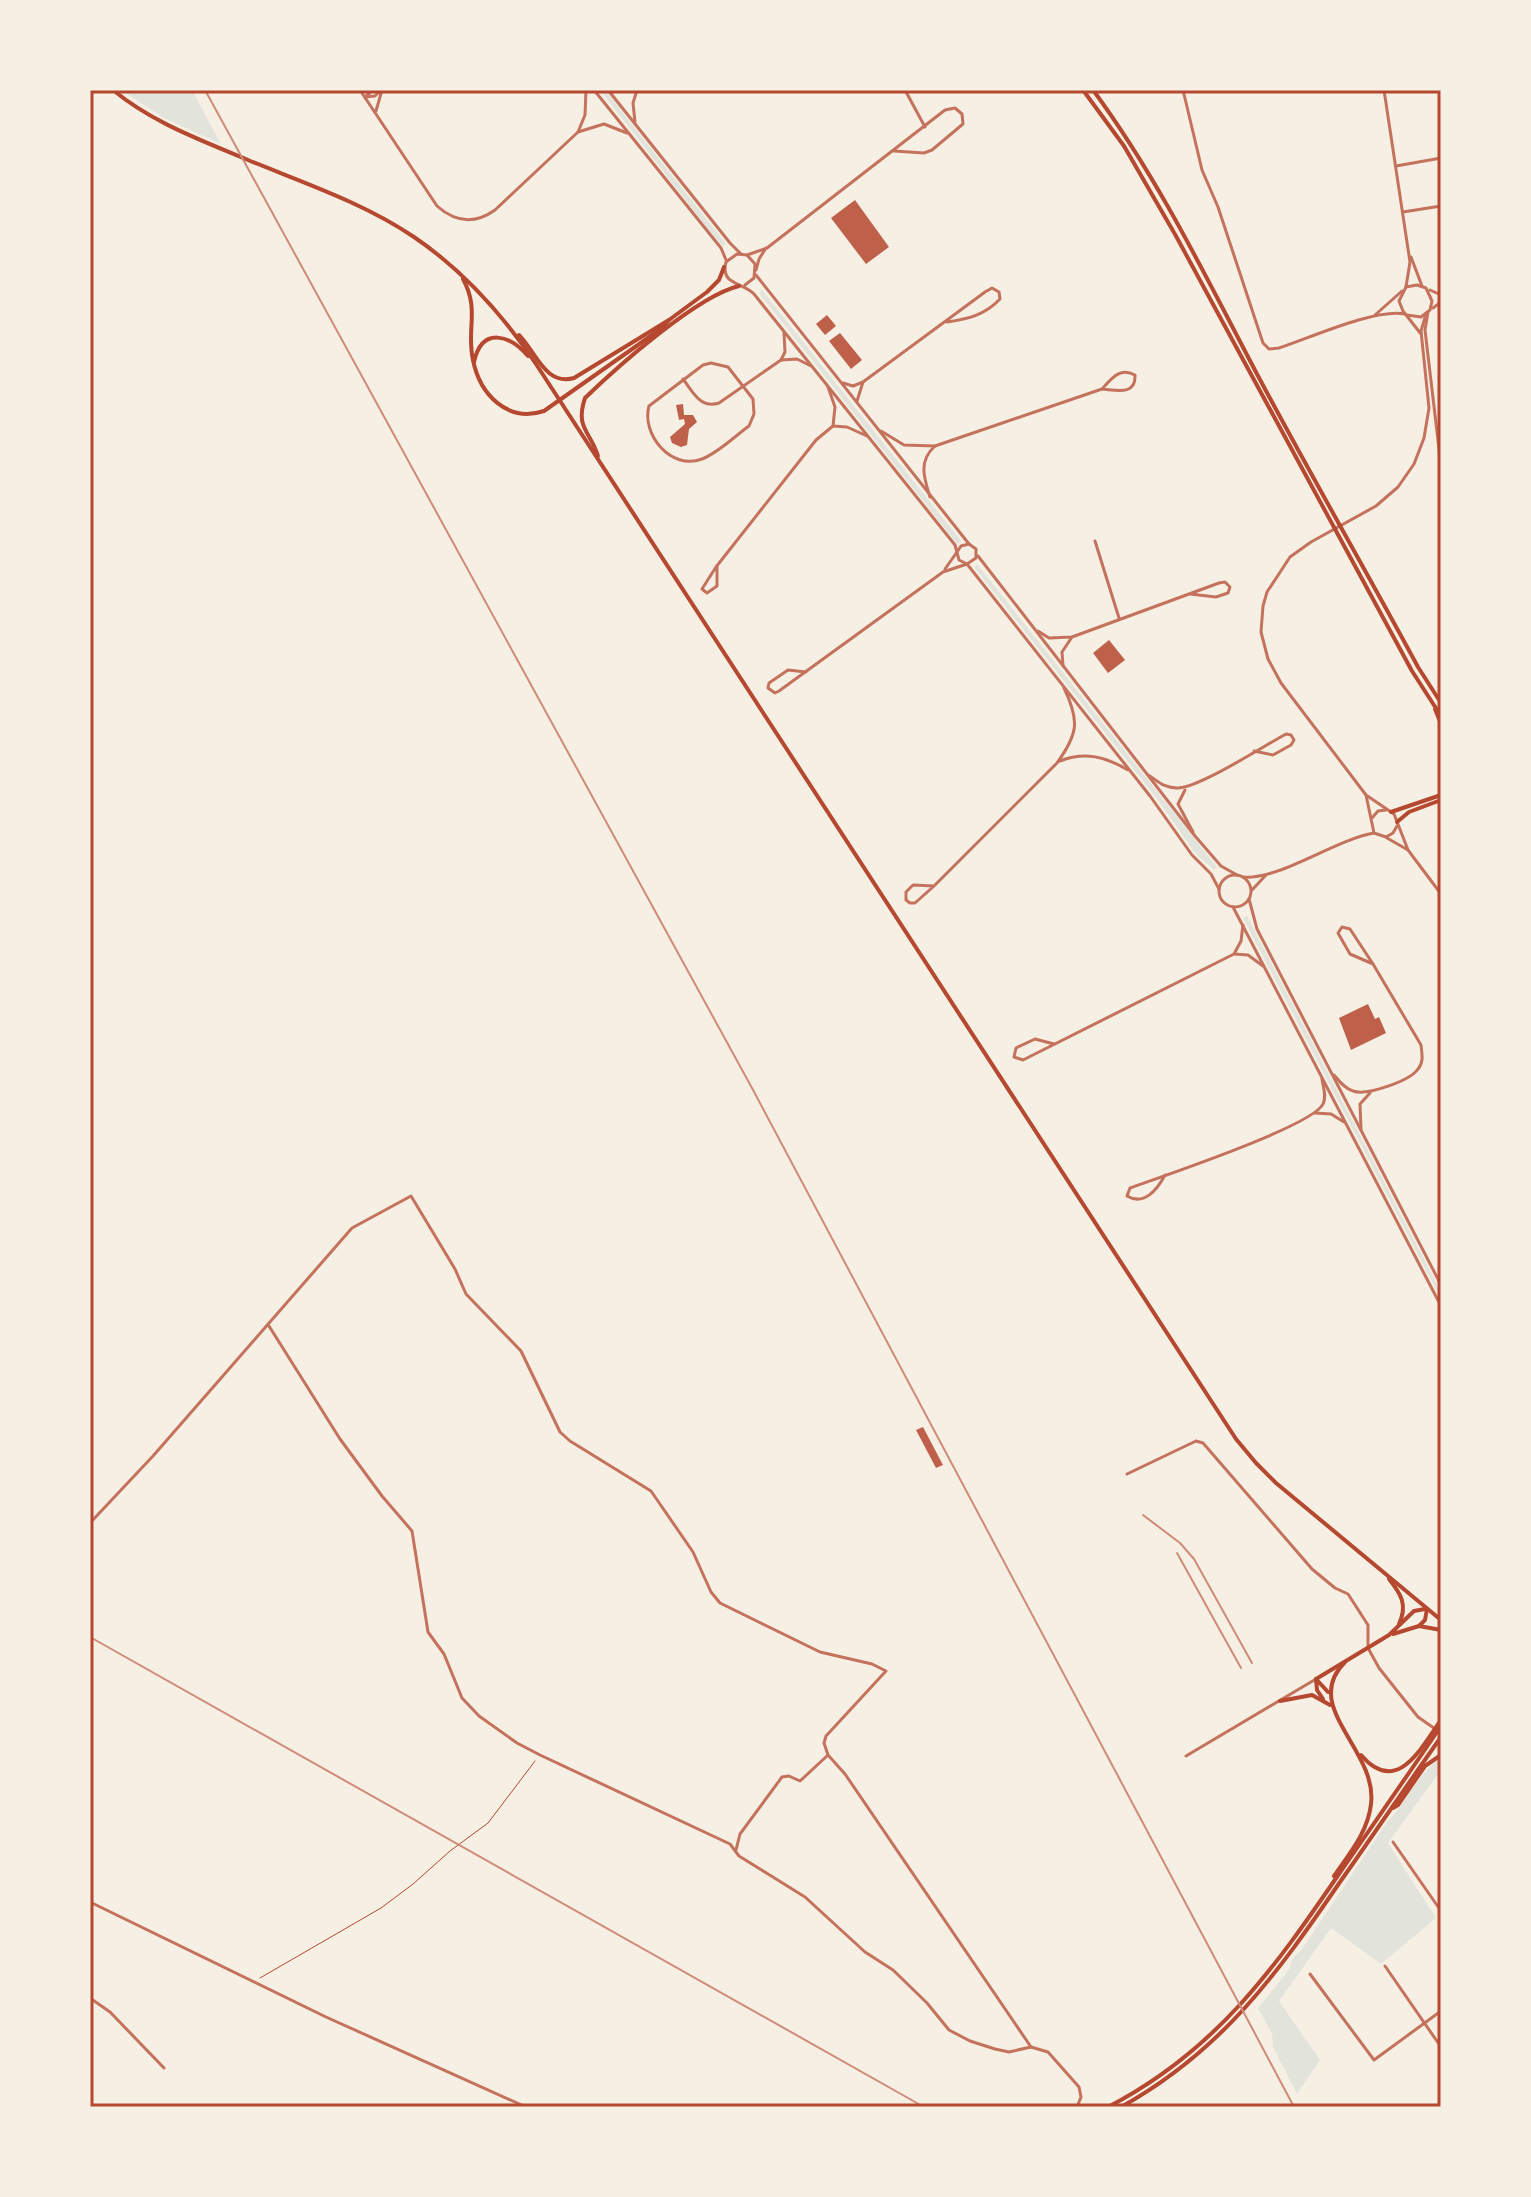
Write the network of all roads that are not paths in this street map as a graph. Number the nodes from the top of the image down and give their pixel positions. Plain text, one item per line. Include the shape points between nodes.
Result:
1 (113, 90) edge
2 (360, 90) edge
3 (373, 90) edge
4 (381, 90) edge
5 (586, 90) edge
6 (594, 90) edge
7 (608, 90) edge
8 (633, 90) edge
9 (905, 90) edge
10 (1083, 90) edge
11 (1093, 90) edge
12 (1183, 90) edge
13 (1384, 90) edge
14 (365, 97) junction
15 (376, 115) junction
16 (636, 126) junction
17 (925, 127) junction
18 (578, 132) junction
19 (630, 134) junction
20 (894, 151) junction
21 (1441, 158) edge
22 (1396, 166) junction
23 (1441, 206) edge
24 (1403, 212) junction
25 (1407, 238) junction
26 (767, 248) junction
27 (741, 254) junction
28 (747, 255) junction
29 (725, 264) junction
30 (756, 272) junction
31 (460, 274) junction
32 (742, 285) junction
33 (1424, 287) junction
34 (1404, 289) junction
35 (1441, 295) edge
36 (1441, 302) edge
37 (1428, 312) junction
38 (1407, 315) junction
39 (1372, 317) junction
40 (671, 322) junction
41 (947, 322) junction
42 (512, 328) junction
43 (783, 330) junction
44 (1422, 338) junction
45 (781, 360) junction
46 (473, 364) junction
47 (536, 364) junction
48 (813, 368) junction
49 (683, 379) junction
50 (838, 381) junction
51 (863, 382) junction
52 (743, 386) junction
53 (828, 387) junction
54 (1102, 389) junction
55 (857, 405) junction
56 (1441, 419) edge
57 (1435, 421) junction
58 (833, 426) junction
59 (875, 427) junction
60 (867, 436) junction
61 (935, 446) junction
62 (600, 462) junction
63 (1441, 466) edge
64 (930, 497) junction
65 (1095, 541) dead end
66 (969, 544) junction
67 (957, 552) junction
68 (977, 554) junction
69 (967, 564) junction
70 (717, 566) junction
71 (943, 572) junction
72 (1190, 594) junction
73 (1120, 619) junction
74 (1029, 624) junction
75 (1072, 637) junction
76 (1064, 668) junction
77 (806, 672) junction
78 (1063, 687) junction
79 (1433, 703) junction
80 (1441, 703) edge
81 (1441, 716) edge
82 (1441, 724) edge
83 (1254, 751) junction
84 (1057, 763) junction
85 (1131, 772) junction
86 (1147, 774) junction
87 (1188, 787) junction
88 (1366, 795) junction
89 (1441, 798) edge
90 (1389, 811) junction
91 (1371, 823) junction
92 (1397, 824) junction
93 (1374, 833) junction
94 (1195, 836) junction
95 (1357, 836) junction
96 (1386, 837) junction
97 (1408, 850) junction
98 (1269, 873) junction
99 (1237, 875) junction
100 (1243, 877) junction
101 (934, 886) junction
102 (1219, 889) junction
103 (1251, 893) junction
104 (1441, 894) edge
105 (1249, 899) junction
106 (1233, 907) junction
107 (1243, 925) junction
108 (1234, 954) junction
109 (1373, 964) junction
110 (1266, 969) junction
111 (1054, 1044) junction
112 (1334, 1075) junction
113 (1321, 1076) junction
114 (1370, 1092) junction
115 (1315, 1113) junction
116 (1346, 1124) junction
117 (1361, 1129) junction
118 (1165, 1175) junction
119 (1441, 1285) edge
120 (1441, 1306) edge
121 (269, 1326) junction
122 (1127, 1474) dead end
123 (90, 1523) edge
124 (1385, 1573) junction
125 (1427, 1609) junction
126 (1441, 1620) edge
127 (1399, 1626) junction
128 (1419, 1626) junction
129 (1441, 1630) edge
130 (1389, 1635) junction
131 (1368, 1648) junction
132 (1345, 1662) junction
133 (1316, 1679) junction
134 (1329, 1695) junction
135 (1323, 1699) junction
136 (1280, 1701) junction
137 (1332, 1707) junction
138 (1441, 1723) edge
139 (1438, 1735) edge
140 (1357, 1750) junction
141 (828, 1755) junction
142 (1441, 1755) edge
143 (1186, 1756) dead end
144 (1391, 1809) junction
145 (1393, 1842) dead end
146 (736, 1850) junction
147 (90, 1902) edge
148 (1319, 1903) junction
149 (1441, 1911) edge
150 (1292, 1947) junction
151 (1385, 1966) dead end
152 (1310, 1974) dead end
153 (90, 1998) edge
154 (1441, 2011) edge
155 (1425, 2022) junction
156 (1222, 2029) junction
157 (1031, 2047) junction
158 (1441, 2047) edge
159 (164, 2068) dead end
160 (526, 2107) edge
161 (1077, 2107) edge
162 (1108, 2107) edge
163 (1121, 2107) edge

1 - 31 main road via 153,118 382,218
2 - 14 street
3 - 14 street
4 - 14 street
4 - 15 street
5 - 18 street
6 - 19 street
7 - 16 street
8 - 16 street
9 - 17 street
10 - 79 main road via 1124,146 1176,236
11 - 80 main road via 1183,234
12 - 39 street via 1202,170 1263,343 1279,348
13 - 22 street
14 - 15 street
15 - 18 street via 437,206 464,221 495,210
16 - 27 street
17 - 20 street
17 - 20 street via 945,110 955,108 962,114 963,124 932,150
18 - 19 street via 604,124
19 - 29 street via 721,248
20 - 26 street
21 - 22 street
22 - 24 street
23 - 24 street
24 - 25 street
25 - 33 street
25 - 34 street via 1410,268
26 - 28 street
26 - 30 street
27 - 28 street
27 - 29 street
28 - 30 street
29 - 32 street via 727,279
29 - 40 main road via 719,280
30 - 32 street
30 - 50 street
31 - 42 main road
31 - 46 main road via 471,295
32 - 40 main road
32 - 43 street
33 - 34 street
33 - 35 street
33 - 37 street via 1432,301
34 - 38 street via 1399,301
34 - 39 street
36 - 37 street
37 - 38 street via 1416,318
37 - 44 street
37 - 57 street via 1425,330
38 - 39 street
38 - 44 street
40 - 42 main road via 566,380 546,371
40 - 46 main road via 535,414 505,410
40 - 62 main road via 585,398 582,426
41 - 41 street via 990,310 1000,299 999,292 985,292
41 - 51 street
42 - 47 main road
43 - 45 street
43 - 48 street
44 - 88 street via 1429,408 1419,453 1406,478 1388,497 1290,557 1267,592 1261,620 1263,646 1281,683
45 - 48 street via 797,359
45 - 52 street
46 - 47 main road via 476,351 495,337 517,343
47 - 62 main road
48 - 53 street
49 - 52 street via 716,363 728,367
49 - 52 street via 699,401 711,406
49 - 52 street via 654,400 646,422 661,447 687,460 707,456 749,426 754,402
50 - 51 street via 853,386
50 - 55 street
51 - 55 street
53 - 58 street via 835,407
53 - 60 street
54 - 54 street via 1124,391 1131,388 1135,375 1117,373
54 - 61 street
55 - 59 street
56 - 57 street
57 - 63 street
58 - 60 street
58 - 70 street via 816,440
59 - 61 street via 904,445
59 - 64 street
60 - 67 street
61 - 64 street via 923,467
62 - 124 main road via 1236,1439 1276,1483
64 - 66 street
65 - 73 street
66 - 67 street
66 - 68 street
67 - 69 street
67 - 71 street
68 - 69 street
68 - 74 street
69 - 71 street
69 - 78 street
70 - 70 street via 703,584 707,593 717,586
71 - 77 street
72 - 72 street via 1216,597 1230,587 1219,583
72 - 73 street
73 - 75 street
74 - 75 street via 1049,638
74 - 76 street
75 - 76 street via 1062,652
76 - 86 street
77 - 77 street via 788,670 768,688 775,693
78 - 84 street via 1073,707 1074,734
78 - 85 street
79 - 81 main road
79 - 82 main road
83 - 83 street via 1273,755 1294,740 1286,734
83 - 87 street
84 - 85 street via 1090,755
84 - 101 street
85 - 102 street
86 - 87 street via 1163,786
86 - 94 street
87 - 94 street via 1178,804
88 - 90 street
88 - 91 street
89 - 90 main road
89 - 92 main road via 1409,812
90 - 91 street via 1378,811
90 - 92 street
91 - 93 street
91 - 95 street
92 - 96 street
92 - 97 street
93 - 95 street
93 - 96 street
94 - 99 street via 1221,866
95 - 98 street
96 - 97 street
97 - 104 street
98 - 100 street
98 - 103 street
99 - 100 street
99 - 102 street via 1227,877
100 - 103 street
101 - 101 street via 913,885 906,900 915,903
102 - 106 street via 1220,899
103 - 105 street
105 - 106 street
105 - 112 street via 1257,929
106 - 107 street
107 - 108 street
107 - 110 street
108 - 110 street via 1248,955
108 - 111 street
109 - 109 street via 1350,929 1342,927 1338,933 1350,954
109 - 114 street via 1423,1057 1410,1076
110 - 113 street
111 - 111 street via 1031,1040 1016,1048 1014,1057 1023,1060
112 - 114 street via 1352,1091
112 - 117 street
113 - 115 street via 1325,1098
113 - 116 street
114 - 117 street via 1360,1104
115 - 116 street via 1331,1114
115 - 118 street
116 - 120 street
117 - 119 street
118 - 118 street via 1130,1188 1127,1196 1154,1194
121 - 123 street
121 - 141 street via 352,1228 411,1196 466,1294 521,1351 560,1432 651,1491 693,1552 714,1598 820,1652 886,1671 826,1736
121 - 146 street via 340,1439 412,1531 428,1632 444,1654 462,1698 517,1743
122 - 131 street via 1196,1441 1203,1443 1312,1569 1348,1594 1368,1625
124 - 125 main road
124 - 127 main road via 1402,1598
125 - 126 main road
125 - 127 main road via 1414,1611
125 - 128 main road
127 - 130 main road
128 - 129 main road
128 - 130 main road
130 - 131 main road
131 - 132 main road
131 - 139 street via 1392,1687
132 - 133 main road
132 - 134 main road via 1331,1680
133 - 134 main road
133 - 135 main road
133 - 136 street
134 - 137 main road
135 - 136 main road via 1302,1695
135 - 137 main road
136 - 143 street
137 - 140 main road
138 - 139 main road
139 - 140 main road via 1407,1765 1393,1771 1374,1767
139 - 144 main road
139 - 148 main road
140 - 148 main road via 1371,1784 1369,1815
141 - 146 street via 800,1781 782,1777 740,1834
141 - 157 street
142 - 144 main road via 1429,1762
144 - 150 main road
145 - 149 street
146 - 157 street via 805,1897 865,1952 893,1970 949,2030 1003,2051
147 - 160 street
148 - 150 main road
150 - 156 main road via 1258,1996
151 - 155 street
152 - 155 street via 1374,2060
153 - 159 street
154 - 155 street
155 - 158 street
156 - 162 main road
156 - 163 main road via 1195,2057
157 - 161 street via 1048,2052 1079,2087

